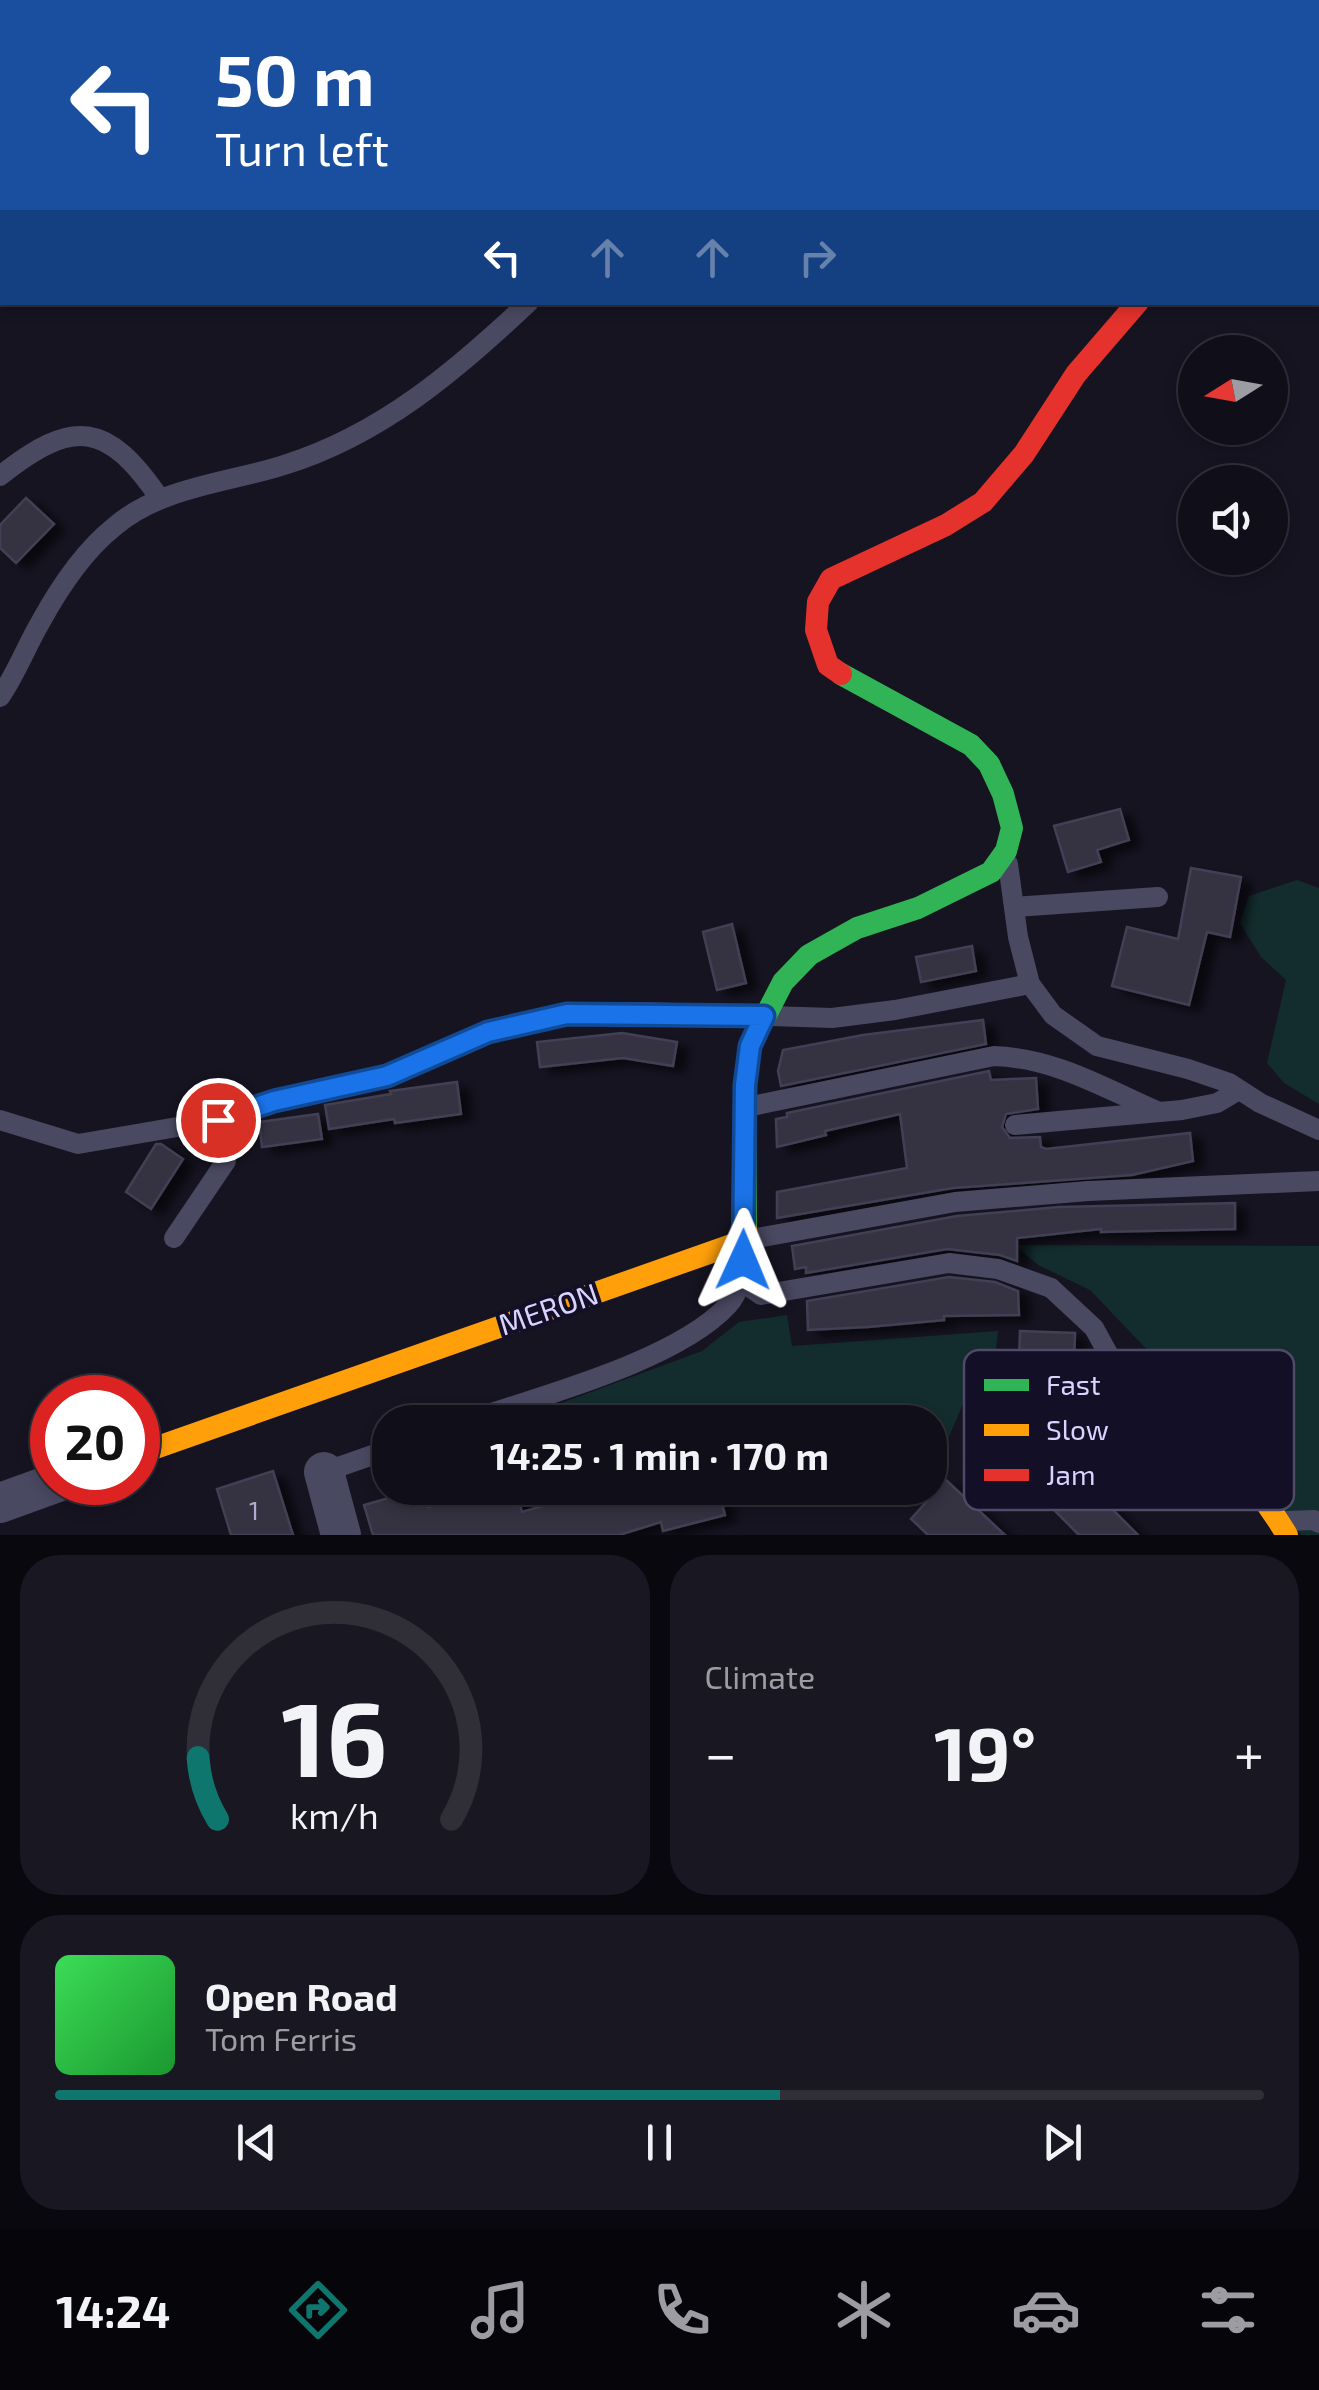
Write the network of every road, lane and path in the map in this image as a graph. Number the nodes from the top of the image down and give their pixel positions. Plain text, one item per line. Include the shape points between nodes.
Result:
1 (526, 305) edge
2 (1135, 305) edge
3 (0, 476) edge
4 (160, 499) junction
5 (0, 696) edge
6 (1006, 851) junction
7 (1158, 897) dead end
8 (1014, 907) junction
9 (1030, 984) junction
10 (764, 1016) junction
11 (1239, 1090) junction
12 (745, 1108) junction
13 (1160, 1112) junction
14 (0, 1120) edge
15 (218, 1120) junction
16 (1014, 1125) dead end
17 (1319, 1130) edge
18 (1319, 1182) edge
19 (174, 1238) dead end
20 (746, 1240) junction
21 (741, 1281) junction
22 (1106, 1350) edge
23 (512, 1405) edge
24 (160, 1446) edge
25 (372, 1455) edge
26 (324, 1472) joint
27 (30, 1492) edge
28 (0, 1503) edge
29 (1319, 1523) edge
30 (1283, 1528) edge
31 (341, 1535) edge

1 - 4 lane via 393,416 348,440 286,465
2 - 6 street via 983,502 831,580 818,602 816,630 828,665 971,745 989,764 1012,828
3 - 4 lane via 51,440 82,434 115,446
4 - 5 lane via 115,525 86,556
6 - 8 lane
6 - 10 street via 990,872 810,955 782,982
7 - 8 lane
8 - 9 lane
9 - 10 lane via 832,1018
9 - 11 lane via 1054,1015 1097,1046
10 - 12 street via 750,1046
10 - 15 lane via 567,1014 488,1032 387,1076
11 - 13 lane via 1218,1103
11 - 17 lane
12 - 13 lane via 994,1056 1053,1065
12 - 20 street
13 - 16 lane
14 - 15 lane via 78,1144
15 - 19 lane via 226,1160
18 - 20 lane via 955,1202
20 - 21 lane
20 - 24 street, MERON
21 - 22 lane via 761,1295 950,1263 998,1268 1051,1288 1094,1328
21 - 23 lane via 730,1303 707,1323 650,1356
25 - 26 lane
26 - 31 street
27 - 28 street
29 - 30 lane

